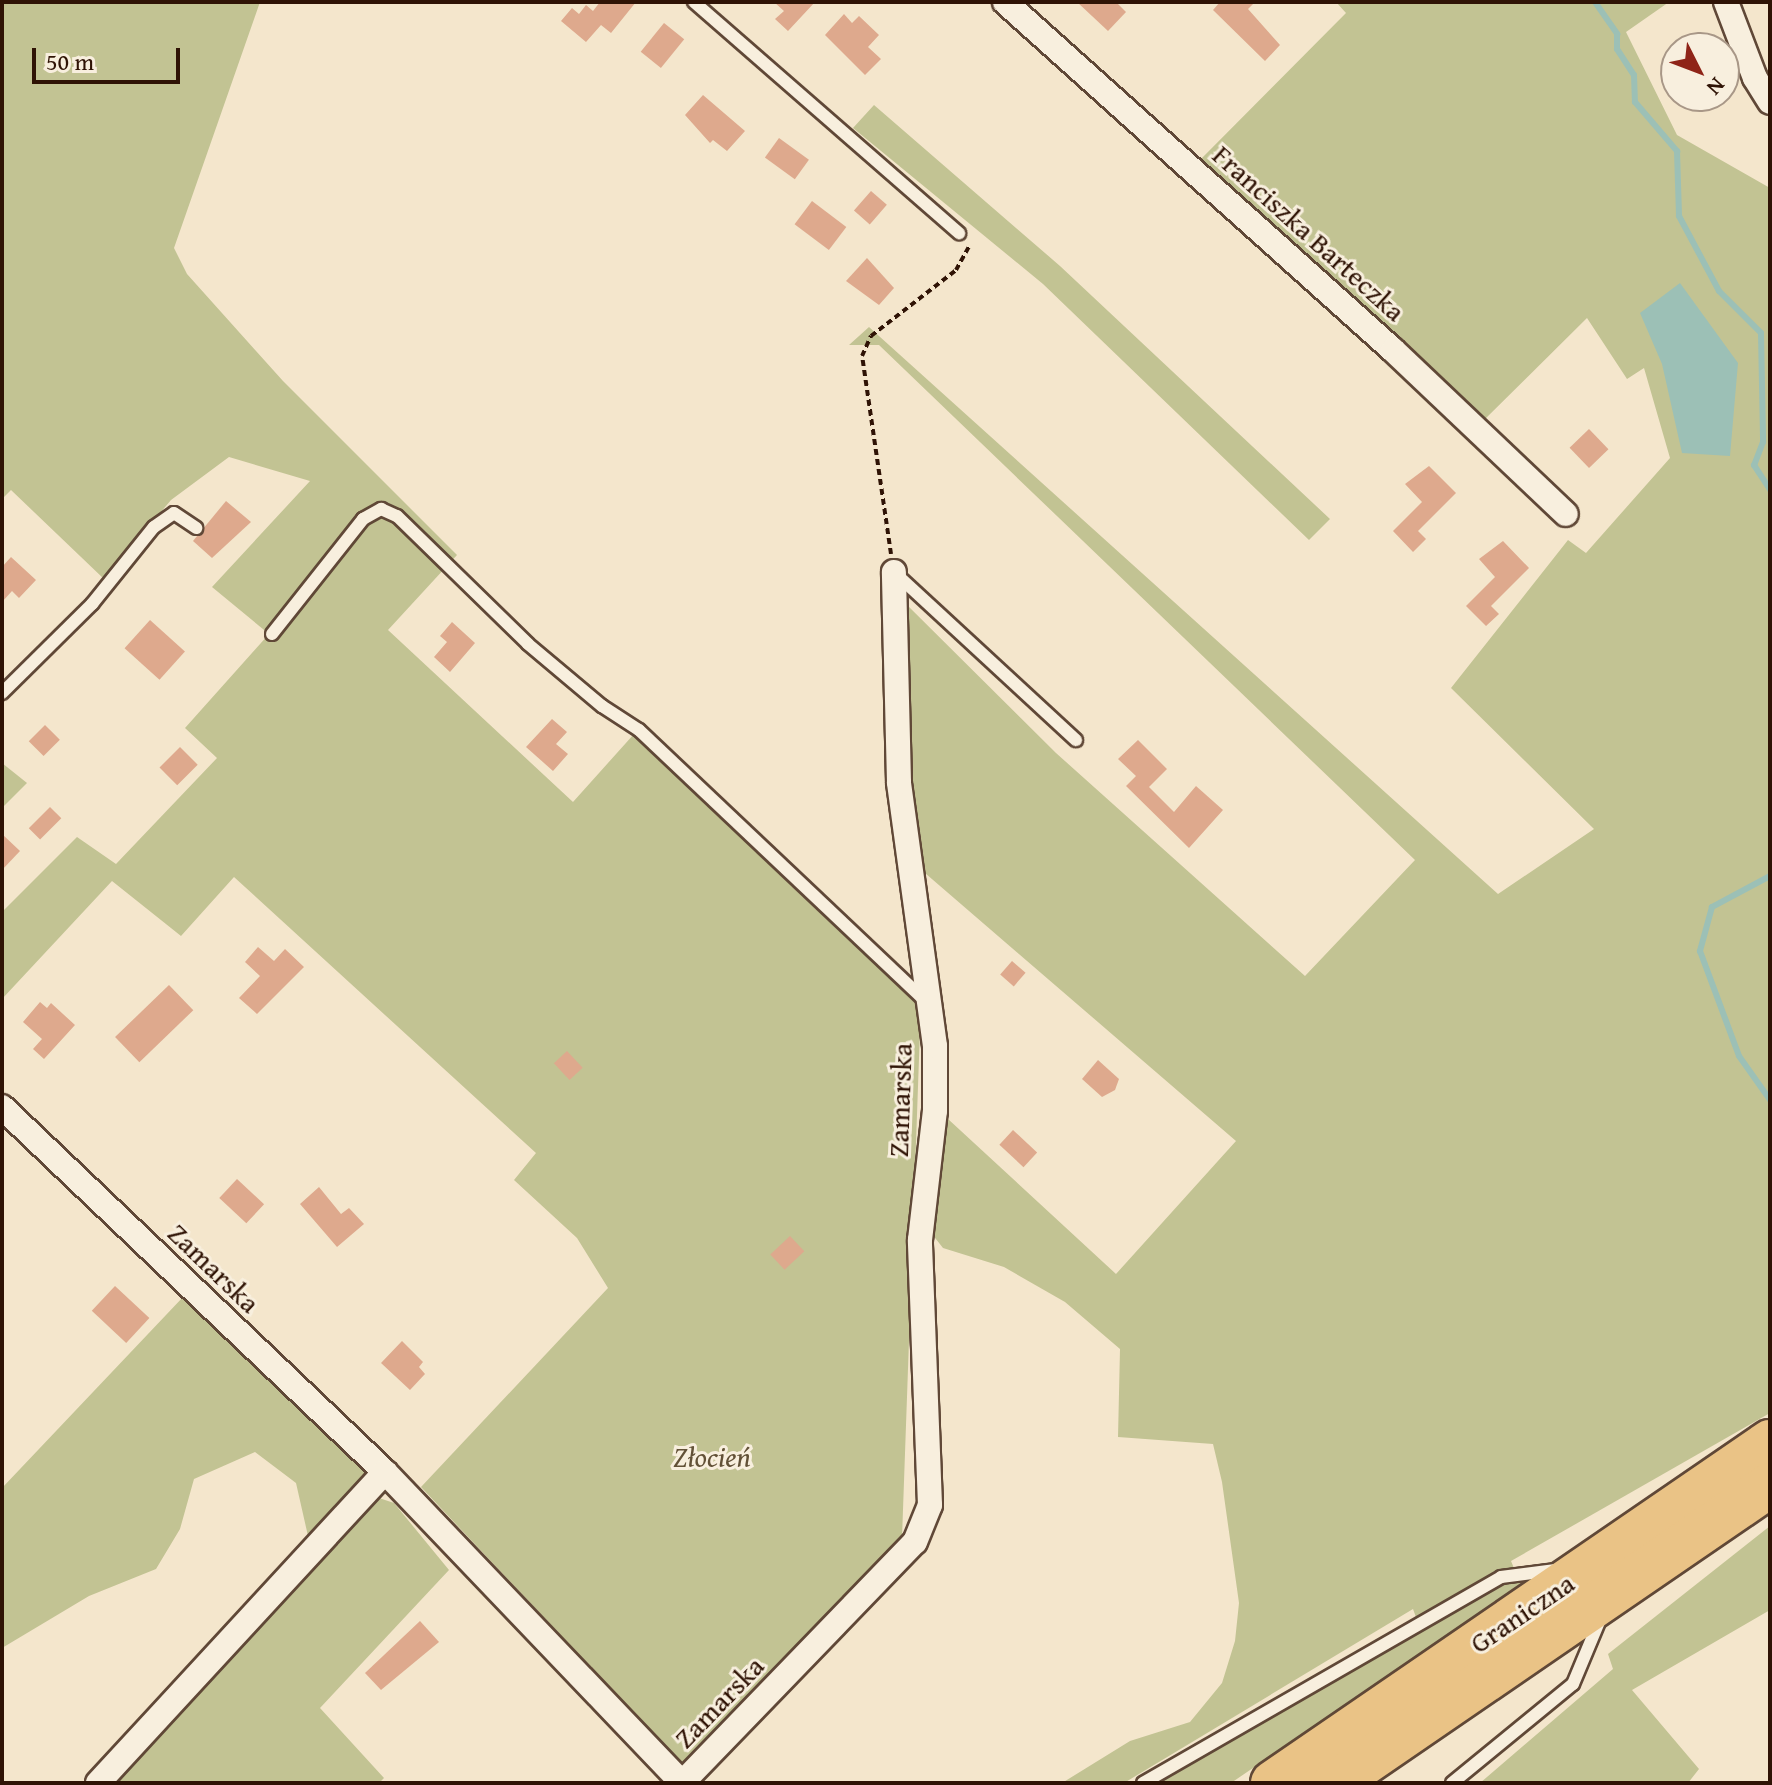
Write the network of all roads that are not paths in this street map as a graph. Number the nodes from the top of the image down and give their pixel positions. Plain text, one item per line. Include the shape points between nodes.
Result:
1 (694, 2) edge
2 (1005, 2) edge
3 (1726, 2) edge
4 (1770, 102) edge
5 (959, 233) road end
6 (1566, 514) dead end
7 (196, 528) dead end
8 (894, 572) joint
9 (272, 634) dead end
10 (2, 693) edge
11 (1076, 740) dead end
12 (926, 1001) junction
13 (2, 1107) edge
14 (1770, 1442) edge
15 (385, 1472) junction
16 (1770, 1485) edge
17 (1600, 1580) junction
18 (98, 1783) edge
19 (1143, 1783) edge
20 (1273, 1783) edge
21 (1335, 1783) edge
22 (1452, 1783) edge

1 - 5 lane
2 - 6 street, Franciszka Barteczka via 1325,288
3 - 4 street via 1755,78
7 - 10 lane via 174,513 154,527 92,604
8 - 11 lane
8 - 12 street, Zamarska via 899,782
9 - 12 lane via 363,519 381,509 397,516 528,644 639,730
12 - 15 street, Zamarska via 935,1046 935,1111 920,1240 930,1505 915,1542 682,1783
13 - 15 street, Zamarska
14 - 17 highway, Graniczna
15 - 18 street
16 - 17 highway, Graniczna
17 - 19 lane via 1501,1577
17 - 20 highway, Graniczna
17 - 21 highway, Graniczna
17 - 22 lane via 1573,1684

